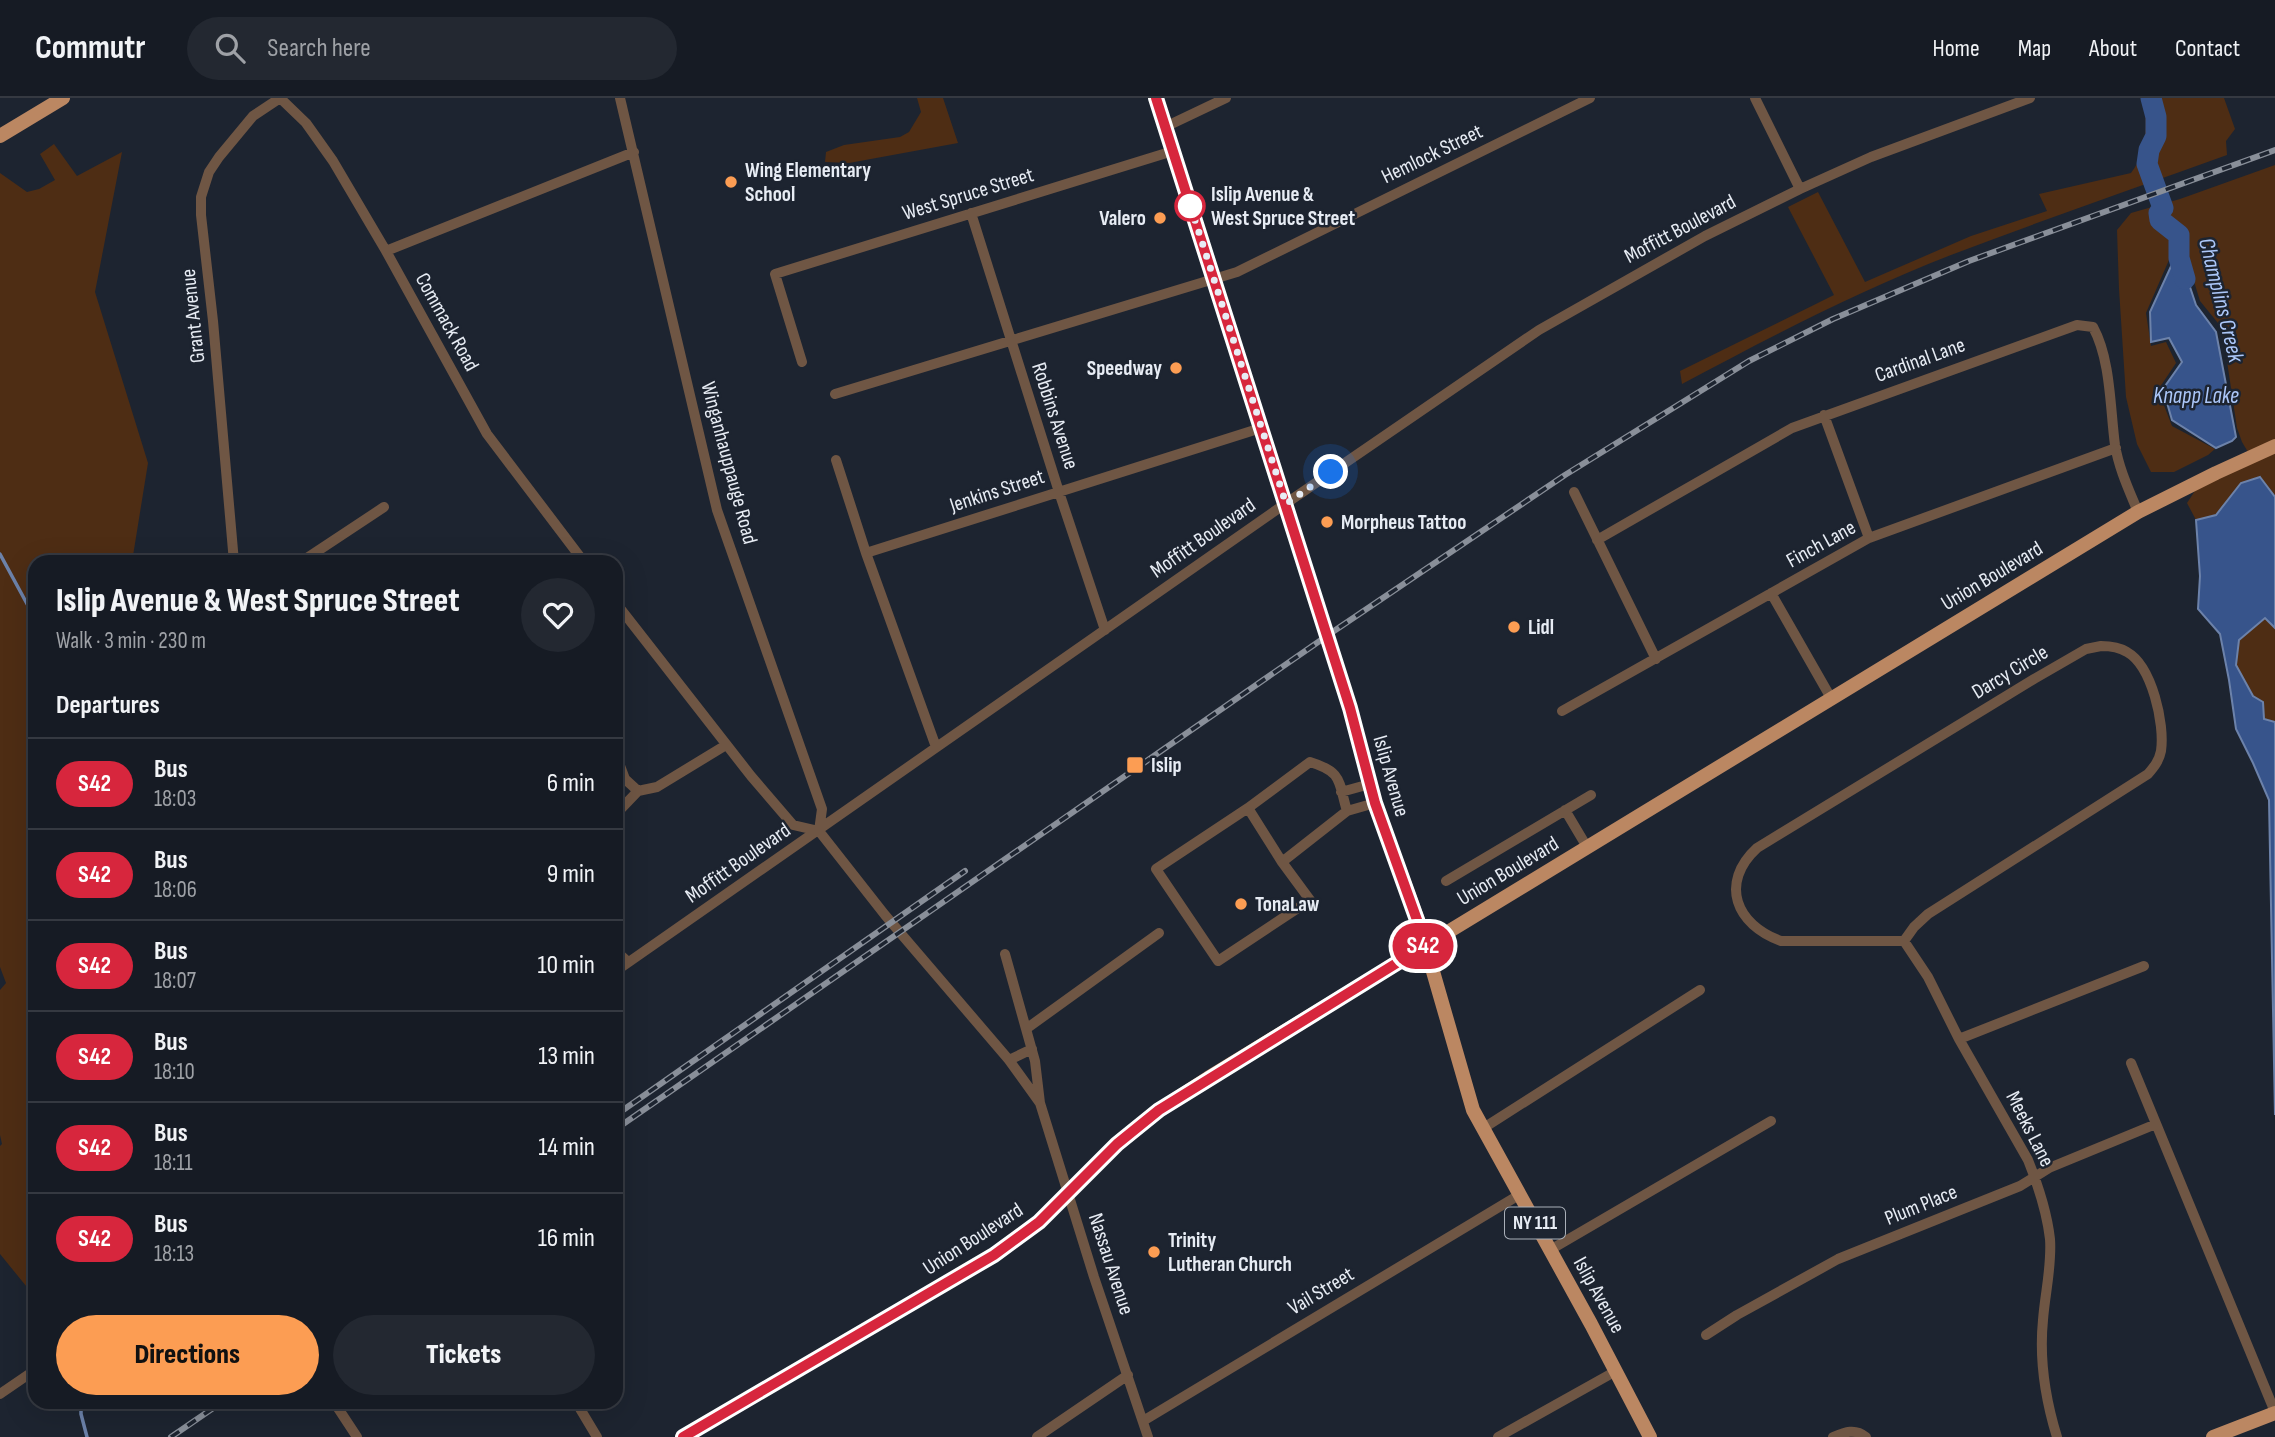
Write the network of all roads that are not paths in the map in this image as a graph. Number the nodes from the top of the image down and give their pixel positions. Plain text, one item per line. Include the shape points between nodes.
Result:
1 (64, 98) edge
2 (280, 98) edge
3 (620, 98) edge
4 (1156, 98) edge
5 (1226, 98) edge
6 (1590, 98) edge
7 (1755, 98) edge
8 (2030, 98) edge
9 (1165, 127) junction
10 (0, 136) edge
11 (1173, 151) junction
12 (634, 152) junction
13 (1800, 189) junction
14 (971, 213) junction
15 (386, 251) junction
16 (1213, 278) junction
17 (1010, 341) junction
18 (802, 362) dead end
19 (835, 394) dead end
20 (1824, 415) junction
21 (1261, 428) junction
22 (2275, 446) edge
23 (2116, 448) junction
24 (836, 460) dead end
25 (1059, 492) junction
26 (1574, 492) dead end
27 (1286, 504) junction
28 (384, 507) dead end
29 (2138, 512) junction
30 (1869, 538) junction
31 (1597, 540) junction
32 (866, 554) junction
33 (233, 555) edge
34 (312, 555) edge
35 (579, 555) edge
36 (1771, 593) junction
37 (623, 612) edge
38 (1105, 630) junction
39 (1656, 659) junction
40 (1831, 698) junction
41 (1562, 711) dead end
42 (726, 745) junction
43 (936, 747) junction
44 (623, 774) edge
45 (1370, 784) junction
46 (638, 791) junction
47 (1341, 792) junction
48 (1591, 795) dead end
49 (1375, 803) junction
50 (623, 807) edge
51 (1248, 808) junction
52 (1565, 810) junction
53 (1347, 811) junction
54 (819, 831) junction
55 (1587, 847) junction
56 (1282, 862) junction
57 (1446, 881) dead end
58 (1159, 933) dead end
59 (1904, 941) junction
60 (1426, 945) junction
61 (1005, 954) dead end
62 (623, 957) edge
63 (628, 962) junction
64 (2144, 965) dead end
65 (623, 966) edge
66 (1700, 990) dead end
67 (1026, 1030) junction
68 (1959, 1039) junction
69 (1032, 1049) junction
70 (1009, 1060) junction
71 (2131, 1063) dead end
72 (1040, 1103) junction
73 (1771, 1121) dead end
74 (2156, 1124) junction
75 (1482, 1129) junction
76 (2034, 1177) junction
77 (1067, 1193) junction
78 (1519, 1195) junction
79 (1550, 1250) junction
80 (1706, 1335) dead end
81 (1616, 1371) junction
82 (28, 1375) edge
83 (1128, 1375) junction
84 (0, 1394) edge
85 (339, 1409) edge
86 (580, 1409) edge
87 (2275, 1412) edge
88 (1143, 1421) junction
89 (357, 1437) edge
90 (597, 1437) edge
91 (683, 1437) edge
92 (1037, 1437) edge
93 (1148, 1437) edge
94 (1498, 1437) edge
95 (1650, 1437) edge
96 (1833, 1437) edge
97 (1866, 1437) edge
98 (2057, 1437) edge
99 (2213, 1437) edge

1 - 10 main road
2 - 15 street, Commack Road via 320,141
2 - 33 street, Grant Avenue via 253,116 219,157 201,197
3 - 12 street, Winganhauppauge Road
4 - 9 main road, Islip Avenue / NY 111
5 - 9 street
6 - 16 street, Hemlock Street via 1237,272
7 - 13 street
8 - 13 street, Moffitt Boulevard via 1871,157
9 - 11 main road, Islip Avenue / NY 111
11 - 14 street, West Spruce Street
11 - 16 main road, Islip Avenue / NY 111
12 - 15 street
12 - 54 street, Winganhauppauge Road via 718,510 822,810
13 - 27 street, Moffitt Boulevard via 1705,236 1539,330
14 - 17 street, Robbins Avenue
14 - 18 street, West Spruce Street via 775,274
15 - 35 street, Commack Road via 487,433
16 - 17 street, Hemlock Street
16 - 21 main road, Islip Avenue / NY 111
17 - 19 street, Hemlock Street
17 - 25 street, Robbins Avenue
20 - 23 street, Cardinal Lane via 2077,325 2093,327 2102,343
20 - 30 street
20 - 31 street, Cardinal Lane via 1792,428
21 - 25 street, Jenkins Street
21 - 27 main road, Islip Avenue / NY 111
22 - 29 main road, Union Boulevard
23 - 29 street, Cardinal Lane
23 - 30 street, Finch Lane
24 - 32 street
25 - 32 street, Jenkins Street
25 - 38 street, Robbins Avenue
26 - 31 street
27 - 38 street, Moffitt Boulevard
27 - 45 main road, Islip Avenue / NY 111
28 - 34 street
29 - 40 main road, Union Boulevard
30 - 36 street, Finch Lane
31 - 39 street
32 - 43 street
36 - 39 street, Finch Lane
36 - 40 street
37 - 42 street
38 - 43 street, Moffitt Boulevard
39 - 41 street, Finch Lane
40 - 55 main road, Union Boulevard
42 - 46 street via 657,787
42 - 54 street via 793,825
43 - 54 street, Moffitt Boulevard
44 - 46 street
45 - 47 street
45 - 49 main road, Islip Avenue / NY 111
46 - 50 street
47 - 51 street via 1328,768 1310,762
47 - 53 street
48 - 52 street
49 - 53 street
49 - 60 main road, Islip Avenue / NY 111
51 - 56 street
51 - 56 street via 1156,869 1217,961 1310,900
52 - 55 street
52 - 57 street
53 - 56 street
54 - 63 street, Moffitt Boulevard
54 - 70 street, Nassau Avenue
55 - 60 main road, Union Boulevard
58 - 67 street
59 - 59 street, Darcy Circle via 1928,914 2148,775 2157,764 2161,736 2156,704 2145,672 2129,652 2101,646 2086,649 1757,848 1738,872 1735,886 1742,911 1766,936 1781,941
59 - 68 street, Meeks Lane
60 - 75 main road, Islip Avenue / NY 111
60 - 77 main road, Union Boulevard via 1159,1110
61 - 67 street, Nassau Avenue
62 - 63 street
63 - 65 street, Moffitt Boulevard
64 - 68 street
66 - 75 street
67 - 69 street, Nassau Avenue
68 - 76 street, Meeks Lane
69 - 70 street
69 - 72 street, Nassau Avenue
70 - 72 street, Nassau Avenue
71 - 74 street
72 - 77 street, Nassau Avenue
73 - 79 street
74 - 76 street, Plum Place
74 - 87 street
75 - 78 main road, Islip Avenue / NY 111
76 - 80 street, Plum Place via 1838,1259
76 - 98 street, Meeks Lane via 2050,1240 2041,1355
77 - 83 street, Nassau Avenue
77 - 91 main road, Union Boulevard via 1039,1222 994,1255
78 - 79 main road, Islip Avenue / NY 111
78 - 88 street, Vail Street
79 - 81 main road, Islip Avenue / NY 111
81 - 94 street
81 - 95 main road, Islip Avenue / NY 111
82 - 84 street
83 - 88 street, Nassau Avenue
83 - 92 street
85 - 89 street
86 - 90 street
87 - 99 main road
88 - 93 street, Nassau Avenue
96 - 97 street via 1856,1431

